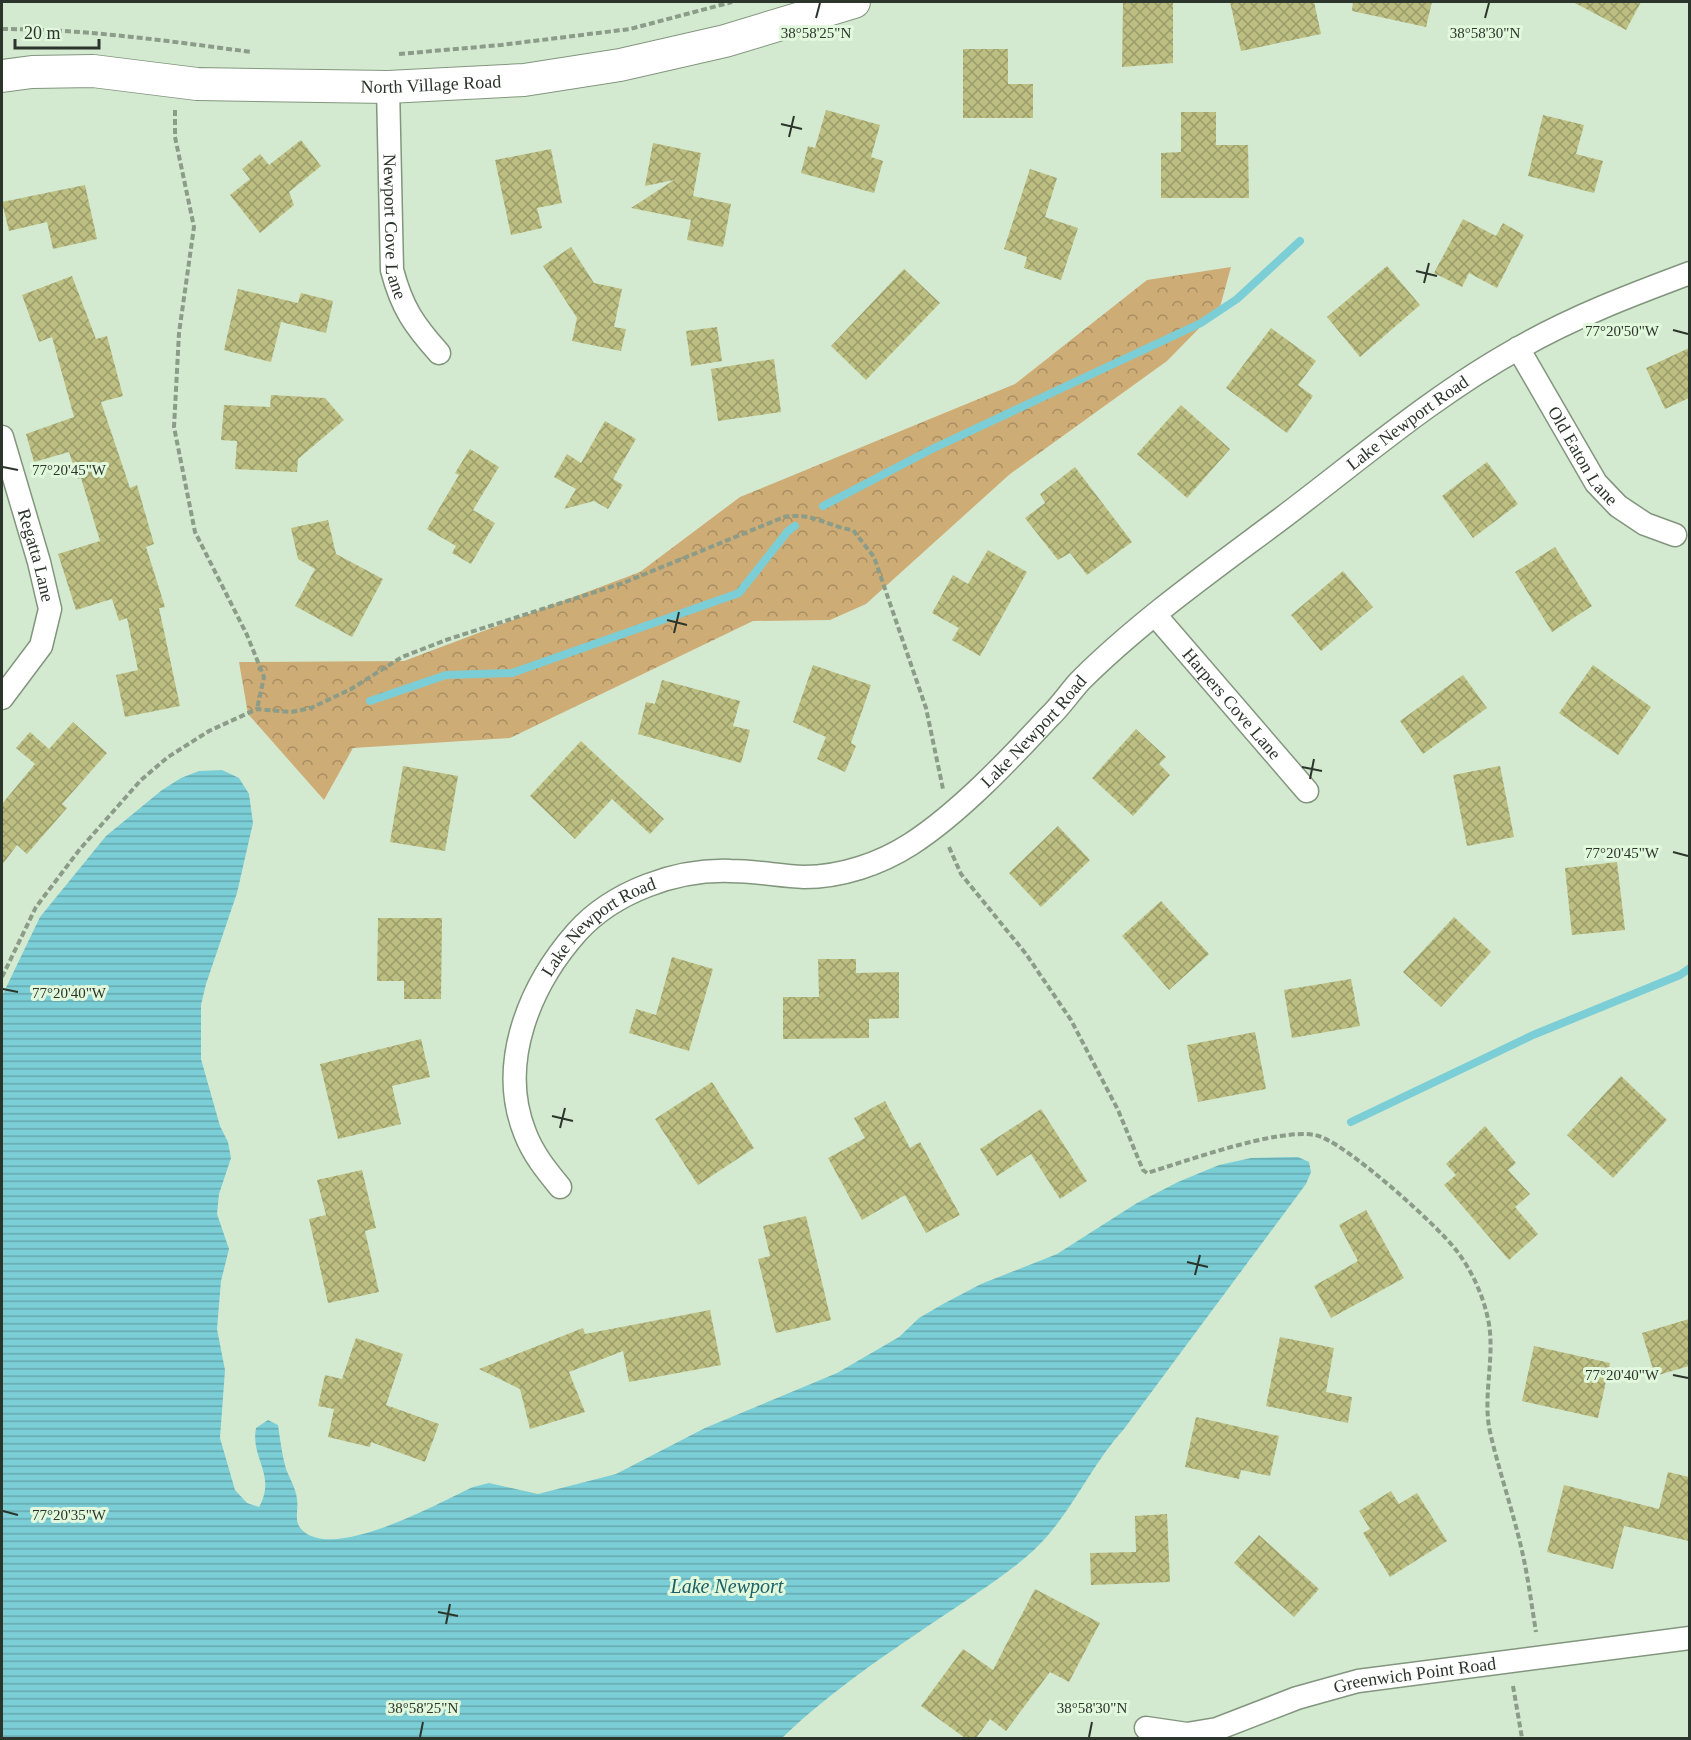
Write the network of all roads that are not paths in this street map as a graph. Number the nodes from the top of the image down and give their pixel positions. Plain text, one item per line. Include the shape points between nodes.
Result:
1 (854, 2) edge
2 (2, 76) edge
3 (388, 87) junction
4 (1689, 273) edge
5 (1518, 348) junction
6 (440, 353) dead end
7 (2, 437) edge
8 (1675, 535) dead end
9 (1156, 616) junction
10 (2, 698) edge
11 (1307, 791) dead end
12 (560, 1187) dead end
13 (1689, 1638) edge
14 (1146, 1728) dead end

1 - 3 street, North Village Road via 725,41 620,65 524,80
2 - 3 street, North Village Road via 93,71 196,84
3 - 6 street, Newport Cove Lane via 392,270 399,298 412,323
4 - 5 street, Lake Newport Road via 1594,310
5 - 8 street, Old Eaton Lane via 1596,483 1618,506 1645,524
5 - 9 street, Lake Newport Road via 1439,400
7 - 10 street, Regatta Lane via 50,609 41,646
9 - 11 street, Harpers Cove Lane
9 - 12 street, Lake Newport Road via 1080,682 1049,718 945,819 881,861 843,873 806,877 708,871 670,878 633,891 579,930 546,972 529,1006 514,1077 524,1133 538,1160
13 - 14 street, Greenwich Point Road via 1358,1682 1297,1698 1217,1729 1187,1734

